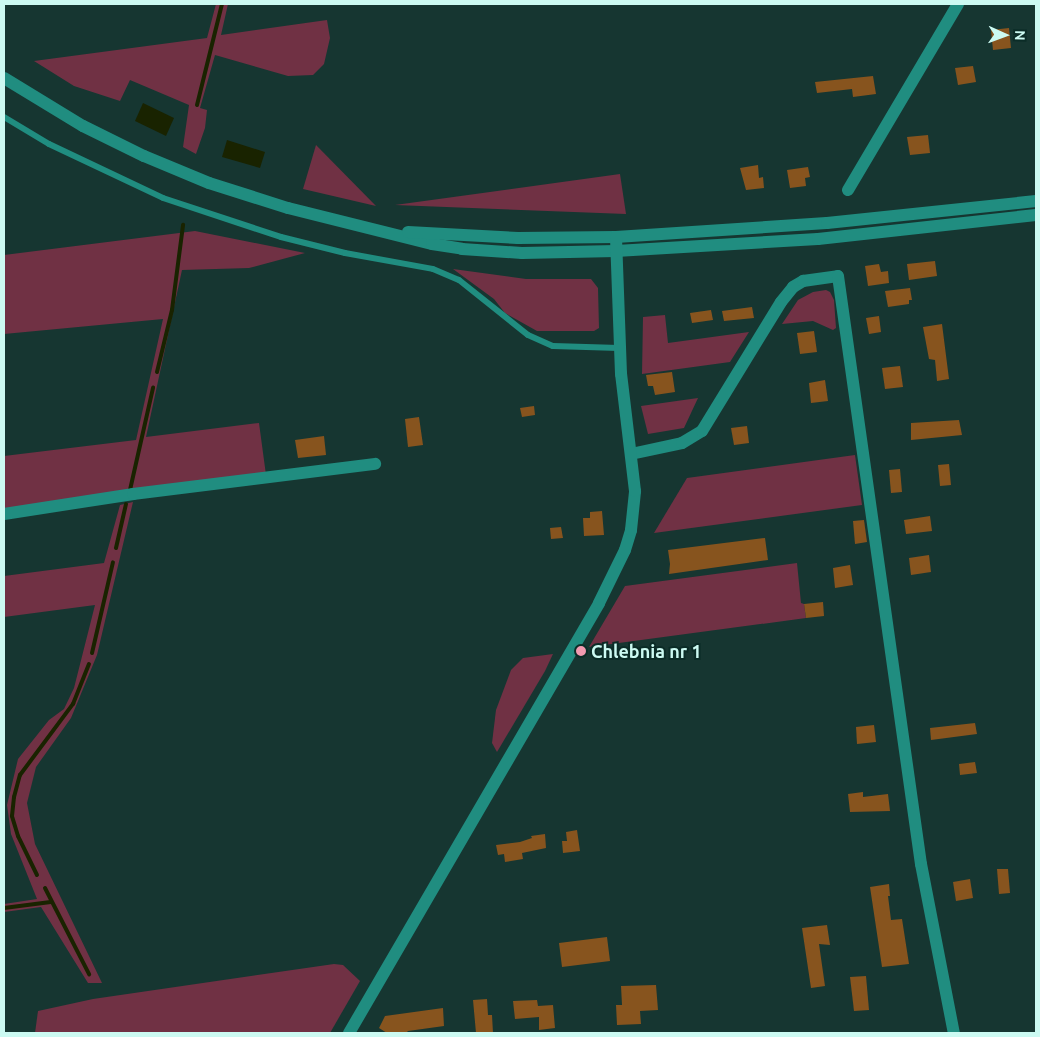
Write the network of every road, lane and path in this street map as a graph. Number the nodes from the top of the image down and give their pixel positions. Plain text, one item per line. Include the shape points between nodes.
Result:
1 (958, 4) edge
2 (4, 78) edge
3 (4, 117) edge
4 (848, 190) dead end
5 (1036, 201) edge
6 (1036, 215) edge
7 (378, 229) junction
8 (616, 237) junction
9 (616, 251) junction
10 (619, 348) junction
11 (631, 454) junction
12 (375, 464) dead end
13 (4, 514) edge
14 (349, 1033) edge
15 (954, 1033) edge

1 - 4 street
2 - 7 street via 83,126 174,169 268,203
3 - 10 lane via 49,144 162,198 281,237 433,269 459,280 528,335 553,346
5 - 8 street via 827,224
6 - 9 street via 818,239
7 - 8 street via 518,238
7 - 9 street via 432,244 482,251
8 - 9 street
9 - 10 street
10 - 11 street
11 - 14 street via 635,491 633,510 625,550 617,570
11 - 15 street via 677,445 702,431 793,287 803,281 838,276 921,864
12 - 13 street via 133,494

